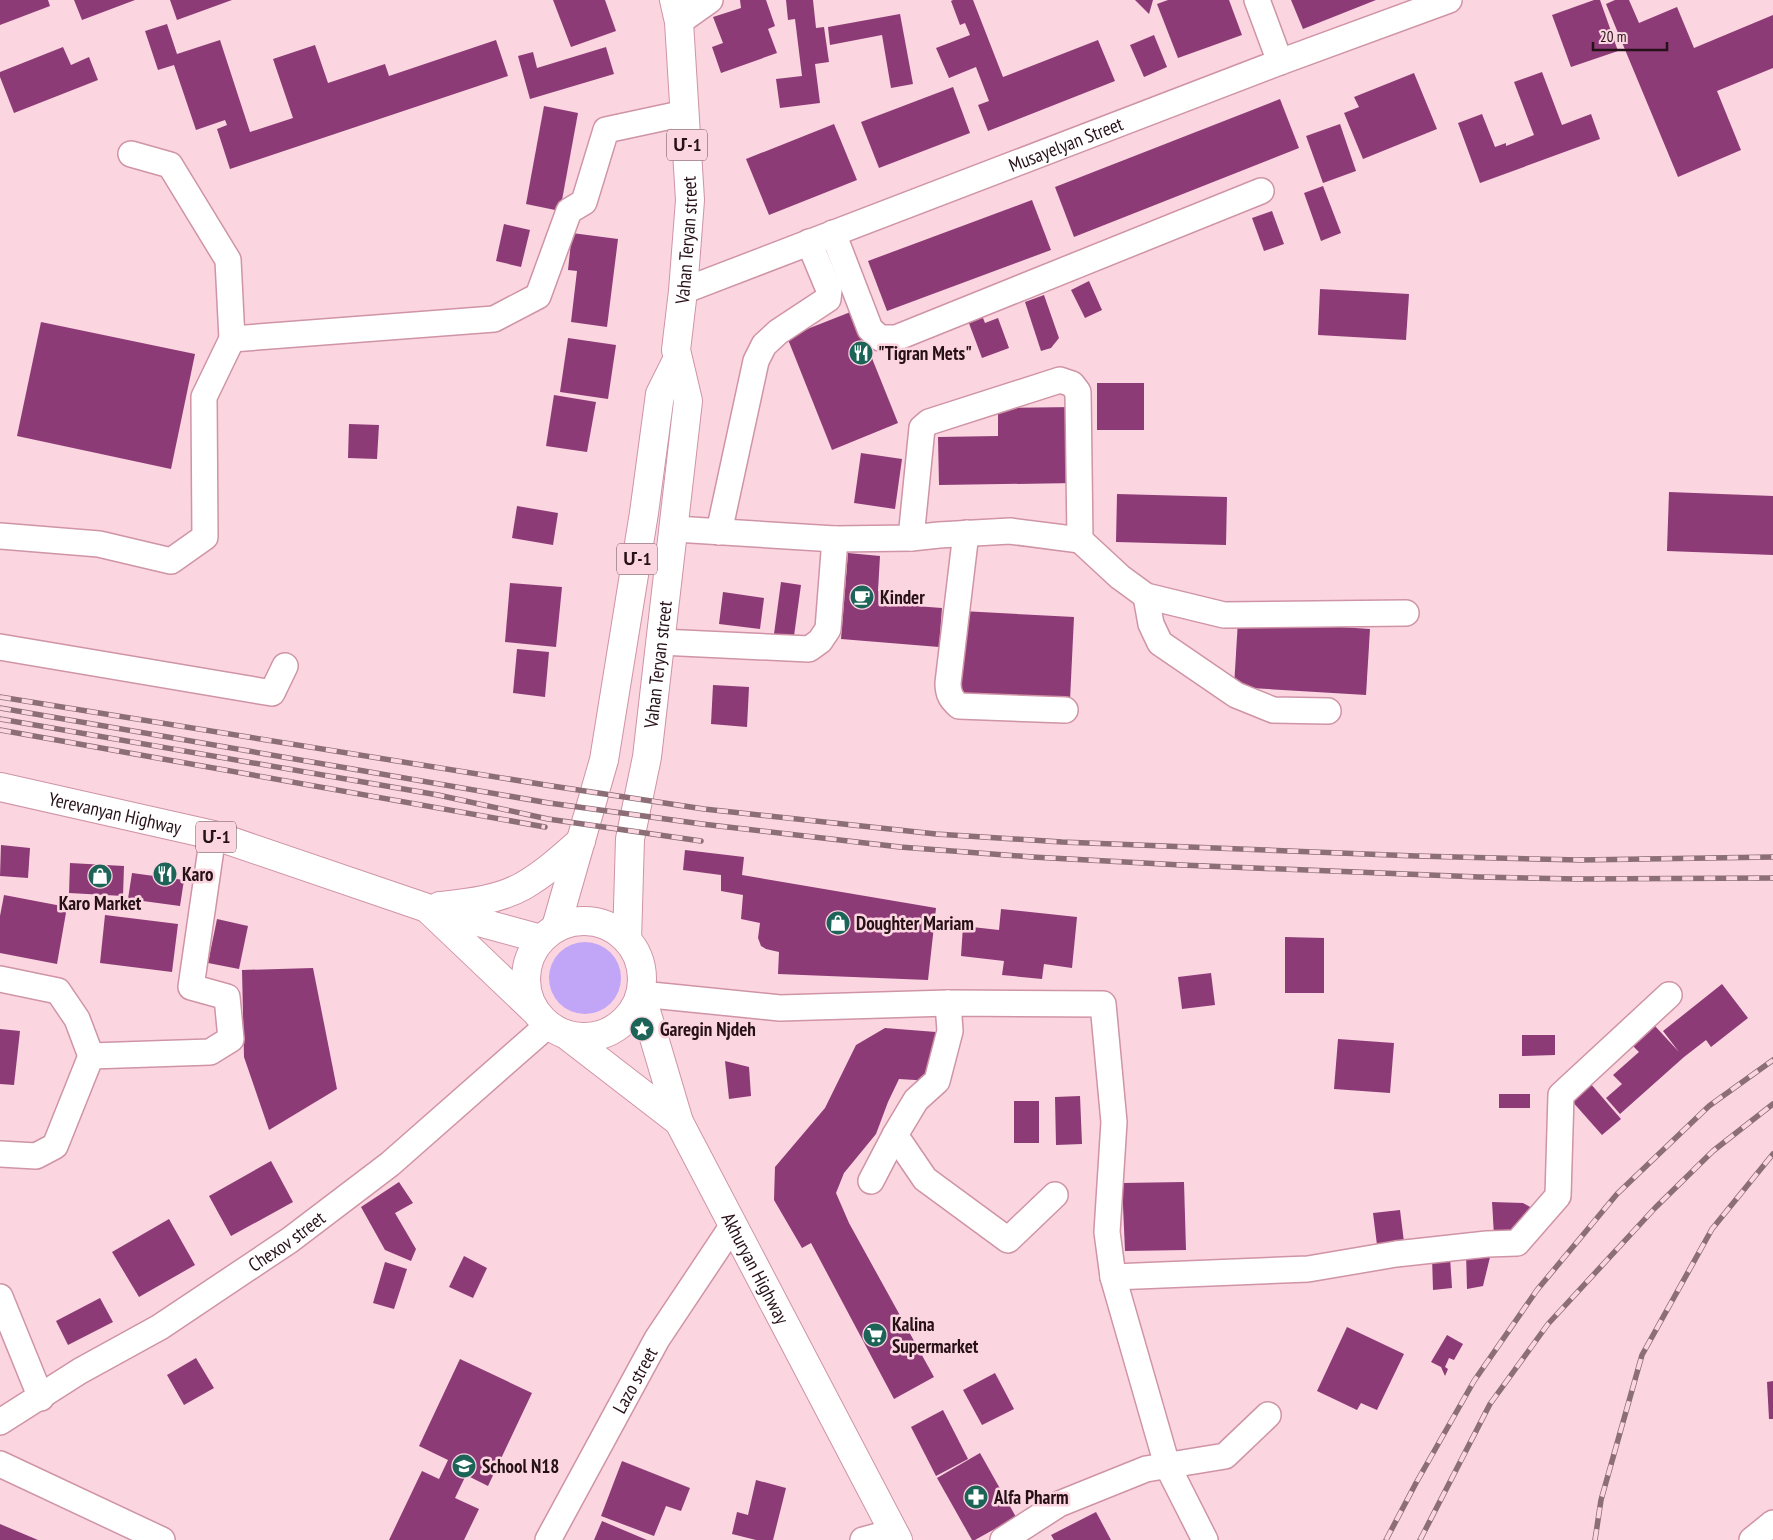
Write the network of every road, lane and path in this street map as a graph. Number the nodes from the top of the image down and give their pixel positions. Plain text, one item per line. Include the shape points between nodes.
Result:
1 (710, 0) edge
2 (1257, 0) edge
3 (1448, 0) edge
4 (677, 11) edge
5 (1280, 62) junction
6 (685, 113) junction
7 (131, 154) dead end
8 (1261, 191) dead end
9 (833, 233) junction
10 (809, 242) junction
11 (683, 291) junction
12 (232, 339) junction
13 (677, 360) junction
14 (675, 529) junction
15 (719, 532) junction
16 (966, 533) junction
17 (0, 536) edge
18 (911, 538) junction
19 (835, 539) junction
20 (1080, 540) junction
21 (1146, 596) junction
22 (1406, 613) dead end
23 (660, 642) junction
24 (0, 647) edge
25 (285, 666) dead end
26 (1065, 710) dead end
27 (1328, 711) dead end
28 (0, 787) edge
29 (213, 835) junction
30 (581, 841) junction
31 (427, 908) junction
32 (549, 933) junction
33 (627, 940) junction
34 (0, 979) edge
35 (641, 994) junction
36 (1669, 995) dead end
37 (948, 1003) junction
38 (550, 1024) junction
39 (91, 1056) junction
40 (679, 1122) junction
41 (895, 1135) junction
42 (0, 1154) edge
43 (871, 1181) dead end
44 (1055, 1195) dead end
45 (733, 1225) junction
46 (1113, 1276) junction
47 (0, 1297) edge
48 (41, 1398) junction
49 (1268, 1415) dead end
50 (0, 1422) edge
51 (0, 1464) edge
52 (1167, 1465) junction
53 (1773, 1524) edge
54 (120, 1531) edge
55 (896, 1536) edge
56 (162, 1540) edge
57 (548, 1540) edge
58 (863, 1540) edge
59 (1003, 1540) edge
60 (1205, 1540) edge
61 (1752, 1540) edge

1 - 4 street
2 - 5 street
3 - 5 street, Musayelyan Street
4 - 6 main road, Vahan Teryan street / Մ-1
5 - 9 street, Musayelyan Street
6 - 11 main road, Vahan Teryan street / Մ-1 via 690,200
6 - 12 street via 606,130 584,202 569,211 538,296 494,319
7 - 12 street via 170,165 228,260
8 - 9 street via 896,338 880,338 870,329
9 - 10 street, Musayelyan Street
10 - 11 street, Musayelyan Street
10 - 15 street via 829,290 828,299 778,332 764,345 756,361
11 - 13 main road, Vahan Teryan street / Մ-1
12 - 17 street via 204,397 205,537 171,561 99,544
13 - 14 main road, Vahan Teryan street / Մ-1 via 688,401
13 - 30 main road, Vahan Teryan street / Մ-1 via 660,394 604,760
14 - 15 street
14 - 23 main road, Vahan Teryan street / Մ-1
15 - 19 street
16 - 18 street
16 - 20 street via 1010,531
16 - 26 street via 948,683 951,699 959,706
18 - 19 street
18 - 20 street via 922,428 929,422 1060,380 1072,384 1078,392
19 - 23 street via 828,629 809,650
20 - 21 street
21 - 22 street via 1224,615
21 - 27 street via 1151,624 1160,643 1236,696 1273,710
23 - 33 main road, Vahan Teryan street / Մ-1 via 647,757 630,839
24 - 25 street via 272,693
28 - 29 main road, Yerevanyan Highway / Մ-1
29 - 31 main road, Yerevanyan Highway / Մ-1
29 - 39 street via 191,987 227,997 231,1039 210,1052
30 - 31 main road via 547,870 502,895
30 - 32 main road, Vahan Teryan street / Մ-1
31 - 32 main road, Yerevanyan Highway / Մ-1
31 - 38 main road, Yerevanyan Highway / Մ-1
32 - 33 main road via 574,922 594,922 612,928
32 - 38 main road via 531,956 526,974 529,993
33 - 35 main road via 637,956 642,974
34 - 39 street via 58,991 76,1019
35 - 37 street via 780,1008
35 - 38 main road via 633,1012 603,1035 584,1038
35 - 40 main road
36 - 46 street via 1561,1096 1558,1196 1517,1243 1396,1254 1308,1269
37 - 41 street via 950,1031 937,1082 916,1100
37 - 46 street via 1104,1004 1114,1122 1107,1232
38 - 40 main road, Akhuryan Highway
38 - 48 street, Chexov street via 390,1164 290,1240 160,1327 80,1371
39 - 42 street via 56,1146 36,1156
40 - 45 main road, Akhuryan Highway
41 - 43 street
41 - 44 street via 925,1178 1008,1240
45 - 55 main road, Akhuryan Highway
45 - 57 street, Lazo street via 657,1339
46 - 52 street
47 - 48 street
48 - 50 street, Chexov street
49 - 52 street via 1225,1456
51 - 54 street
52 - 59 street via 1146,1469 1058,1504
52 - 60 street
53 - 61 street
54 - 56 street
55 - 58 street

